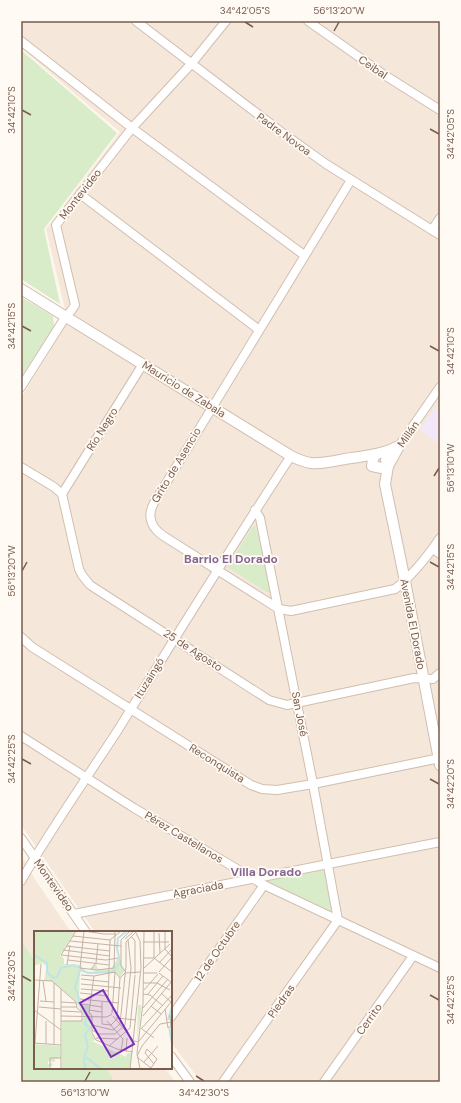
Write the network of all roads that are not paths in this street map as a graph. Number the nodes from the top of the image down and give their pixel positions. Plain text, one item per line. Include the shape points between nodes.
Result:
1 (136, 21) edge
2 (226, 21) edge
3 (308, 21) edge
4 (21, 42) edge
5 (192, 63) junction
6 (440, 110) edge
7 (132, 128) junction
8 (351, 180) junction
9 (80, 194) junction
10 (440, 218) edge
11 (432, 230) junction
12 (440, 235) edge
13 (304, 255) junction
14 (21, 289) edge
15 (66, 316) junction
16 (258, 329) junction
17 (143, 364) junction
18 (21, 387) edge
19 (440, 387) edge
20 (212, 407) junction
21 (399, 446) junction
22 (378, 454) junction
23 (291, 456) junction
24 (355, 457) junction
25 (372, 466) junction
26 (388, 466) junction
27 (21, 467) edge
28 (385, 484) junction
29 (62, 494) junction
30 (255, 510) junction
31 (440, 538) edge
32 (433, 548) junction
33 (440, 554) edge
34 (217, 569) junction
35 (405, 581) junction
36 (279, 609) junction
37 (21, 638) edge
38 (174, 638) junction
39 (440, 673) edge
40 (424, 678) junction
41 (298, 703) junction
42 (131, 708) junction
43 (21, 736) edge
44 (440, 761) edge
45 (87, 778) junction
46 (313, 784) junction
47 (21, 838) edge
48 (440, 842) edge
49 (34, 858) junction
50 (328, 863) junction
51 (253, 878) junction
52 (21, 881) edge
53 (264, 885) junction
54 (74, 914) junction
55 (338, 920) junction
56 (85, 931) edge
57 (413, 956) junction
58 (440, 968) edge
59 (172, 1016) edge
60 (172, 1057) edge
61 (190, 1082) edge
62 (224, 1082) edge
63 (324, 1082) edge

1 - 5 street, Padre Novoa
2 - 5 street, Montevideo
3 - 6 street, Ceibal via 380,72
4 - 7 street
5 - 7 street, Montevideo
5 - 8 street, Padre Novoa via 280,131
7 - 9 street, Montevideo
7 - 13 street
8 - 11 street, Padre Novoa
8 - 13 street, Grito de Asencio
9 - 15 street, Montevideo via 56,225 75,305
9 - 16 street
10 - 11 street
11 - 12 street, Padre Novoa
13 - 16 street, Grito de Asencio
14 - 15 street, Mauricio de Zabala
15 - 17 street, Mauricio de Zabala
15 - 18 street, Montevideo
16 - 20 street, Grito de Asencio
17 - 20 street, Mauricio de Zabala
17 - 29 street, Río Negro
19 - 21 street, Millán
20 - 23 street, Mauricio de Zabala
20 - 34 street, Grito de Asencio via 150,512 152,525 160,533
21 - 22 street, Mauricio de Zabala
21 - 26 street, Millán
22 - 24 street, Mauricio de Zabala
22 - 25 street via 373,459
22 - 26 street via 386,460
23 - 24 street, Mauricio de Zabala via 311,463
23 - 30 street, Ituzaingó
24 - 25 street
25 - 26 street
25 - 28 street
26 - 28 street, Millán
27 - 29 street
28 - 35 street, Avenida El Dorado
29 - 38 street, 25 de Agosto via 79,569 86,582
30 - 34 street, Ituzaingó
30 - 36 street, San José via 260,518
31 - 32 street
32 - 33 street
32 - 35 street
34 - 36 street, Grito de Asencio
34 - 38 street, Ituzaingó
35 - 36 street via 395,589 291,611
35 - 40 street, Avenida El Dorado
36 - 41 street, San José
37 - 42 street, Reconquista
38 - 41 street, 25 de Agosto via 269,700 287,705
38 - 42 street, Ituzaingó
39 - 40 street, 25 de Agosto via 432,679
40 - 41 street, 25 de Agosto
40 - 44 street, Avenida El Dorado
41 - 46 street, San José
42 - 45 street, Ituzaingó
42 - 46 street, Reconquista via 257,787 277,790
43 - 45 street, Pérez Castellanos
44 - 46 street, Reconquista
45 - 49 street, Ituzaingó
45 - 51 street, Pérez Castellanos
46 - 50 street, San José
47 - 49 street, Montevideo
48 - 50 street, Agraciada
49 - 52 street, Ituzaingó
49 - 54 street, Montevideo
50 - 51 street, Agraciada
50 - 55 street, San José
51 - 53 street, Pérez Castellanos
51 - 54 street, Agraciada
53 - 55 street, Pérez Castellanos
53 - 59 street, 12 de Octubre
54 - 56 street, Montevideo
55 - 57 street, Pérez Castellanos
55 - 62 street, Piedras
57 - 58 street, Pérez Castellanos
57 - 63 street, Cerrito
60 - 61 street

